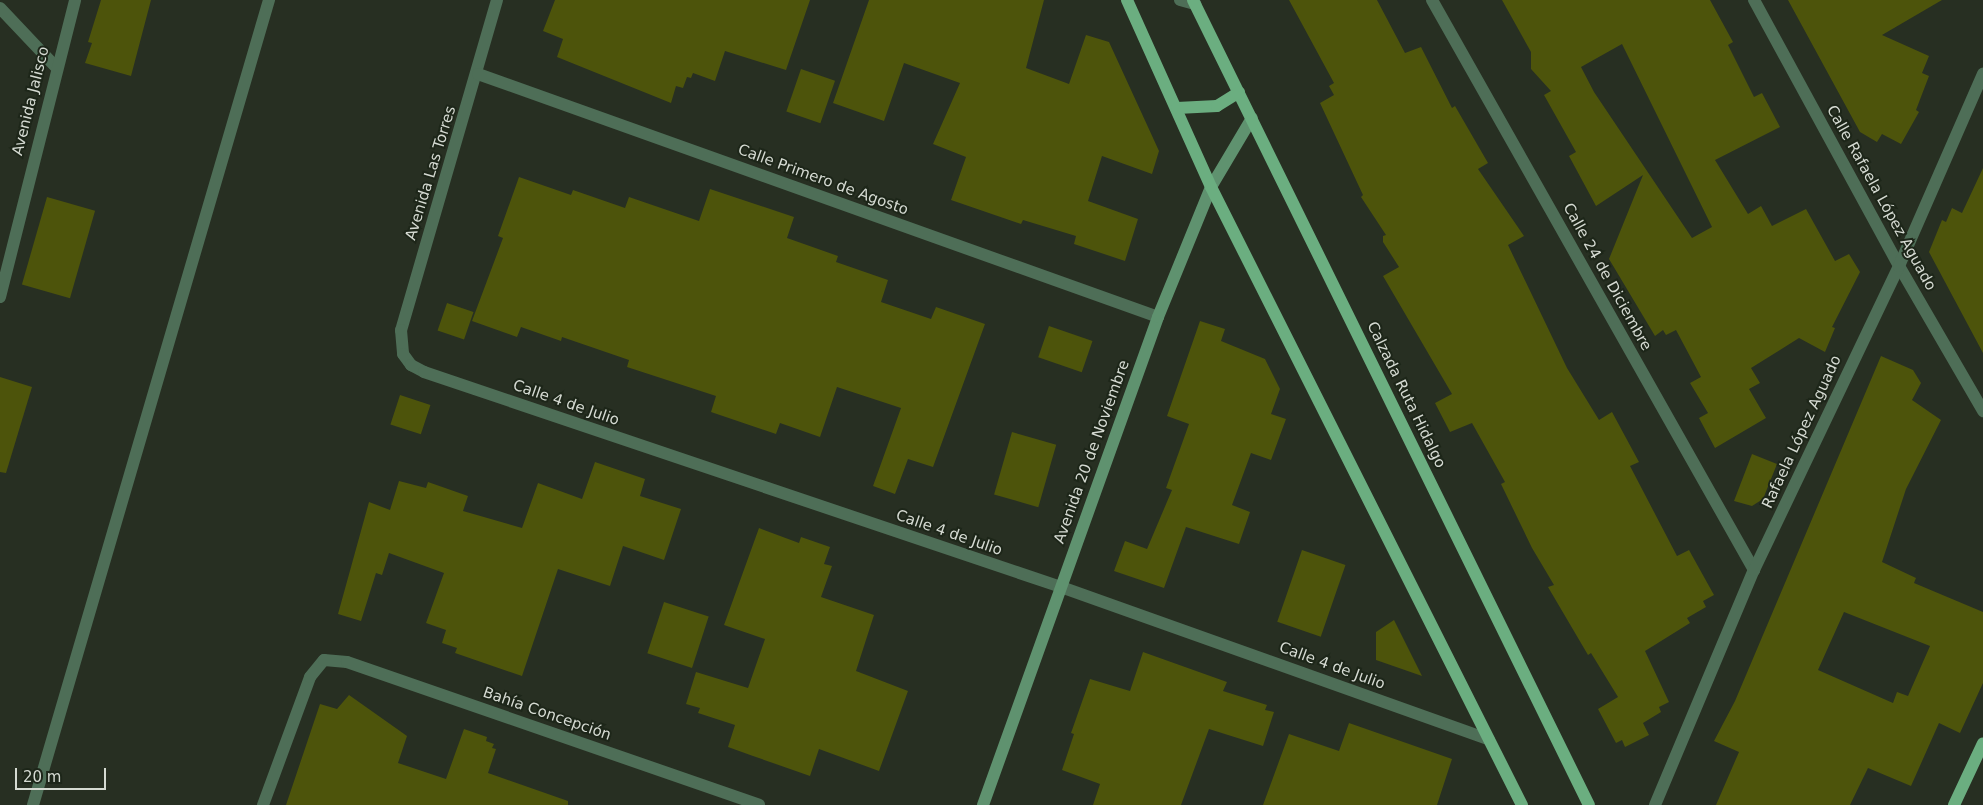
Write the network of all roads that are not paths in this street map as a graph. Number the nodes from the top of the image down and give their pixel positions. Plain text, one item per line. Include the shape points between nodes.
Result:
1 (75, 0) edge
2 (268, 0) edge
3 (497, 0) edge
4 (1127, 0) edge
5 (1180, 0) edge
6 (1432, 0) edge
7 (1754, 0) edge
8 (1194, 2) edge
9 (0, 8) edge
10 (56, 67) junction
11 (478, 74) junction
12 (1983, 74) edge
13 (1239, 92) junction
14 (1177, 108) junction
15 (1252, 118) junction
16 (1211, 187) junction
17 (1899, 266) junction
18 (0, 297) edge
19 (1158, 317) junction
20 (403, 354) joint
21 (1983, 411) edge
22 (1754, 570) junction
23 (1061, 587) junction
24 (1489, 739) junction
25 (1983, 743) edge
26 (33, 805) edge
27 (263, 805) edge
28 (758, 805) edge
29 (983, 805) edge
30 (1522, 805) edge
31 (1589, 805) edge
32 (1655, 805) edge
33 (1954, 805) edge

1 - 10 street, Avenida Jalisco
2 - 26 street
3 - 11 street, Avenida Las Torres
4 - 14 main road
5 - 8 street
6 - 22 street, Calle 24 de Diciembre
7 - 17 street, Calle Rafaela López Aguado
8 - 13 main road, Calzada Ruta Hidalgo
9 - 10 street
10 - 18 street, Avenida Jalisco
11 - 19 street, Calle Primero de Agosto
11 - 20 street, Avenida Las Torres via 401,330
12 - 17 street, Rafaela López Aguado
13 - 14 main road via 1216,106
13 - 15 main road, Calzada Ruta Hidalgo
14 - 16 main road
15 - 16 main road, Avenida 20 de Noviembre
15 - 31 main road, Calzada Ruta Hidalgo
16 - 19 main road, Avenida 20 de Noviembre
16 - 24 main road
17 - 21 street, Calle Rafaela López Aguado
17 - 22 street, Rafaela López Aguado
19 - 23 main road, Avenida 20 de Noviembre
20 - 23 street, Calle 4 de Julio via 424,372
22 - 32 street, Rafaela López Aguado
23 - 24 street, Calle 4 de Julio
23 - 29 main road, Avenida 20 de Noviembre
24 - 30 main road
25 - 33 main road
27 - 28 street, Bahía Concepción via 310,677 324,660 347,662

